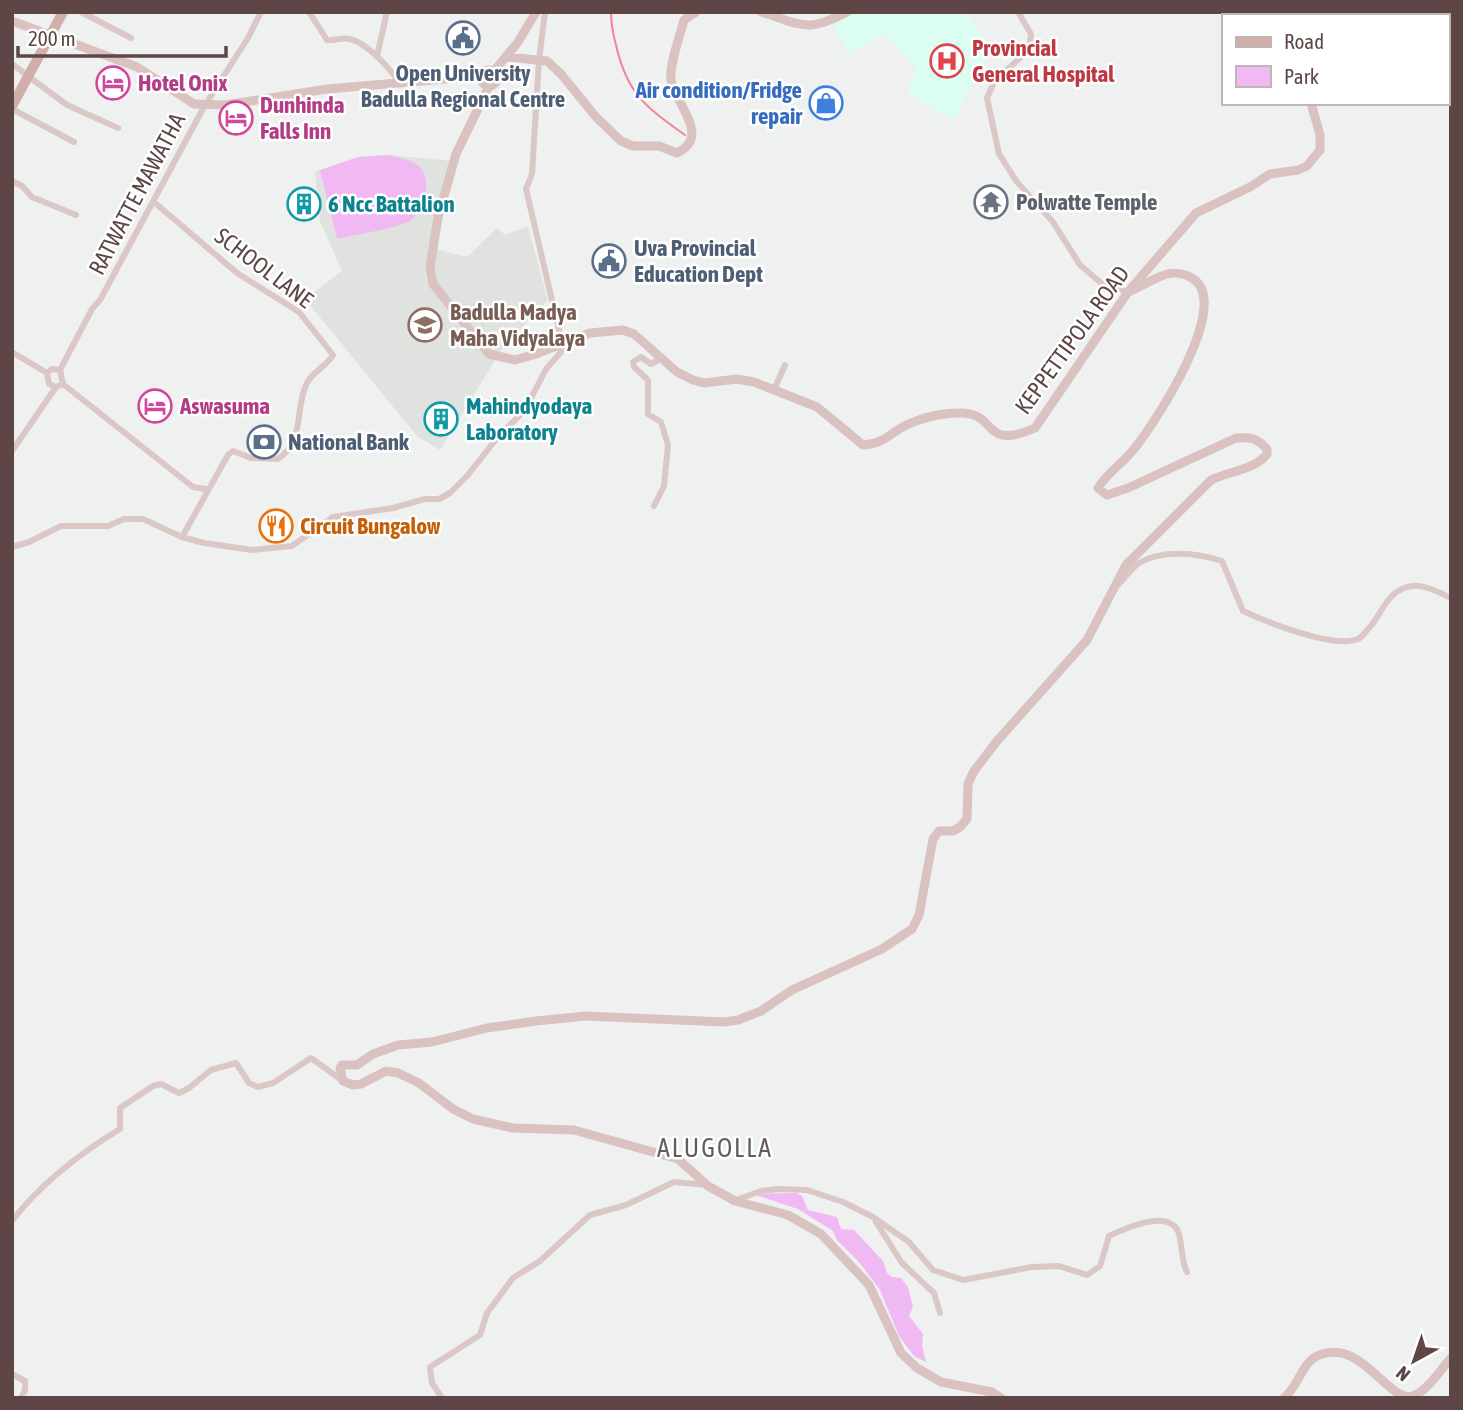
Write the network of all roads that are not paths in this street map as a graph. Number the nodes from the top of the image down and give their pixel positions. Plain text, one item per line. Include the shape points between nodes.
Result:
1 (63, 12) edge
2 (81, 12) edge
3 (261, 12) edge
4 (309, 12) edge
5 (387, 12) edge
6 (536, 12) edge
7 (545, 12) edge
8 (696, 12) edge
9 (761, 12) edge
10 (847, 12) edge
11 (1018, 12) edge
12 (12, 21) edge
13 (50, 36) junction
14 (131, 38) dead end
15 (377, 56) junction
16 (507, 57) junction
17 (539, 60) junction
18 (12, 64) edge
19 (494, 71) junction
20 (480, 76) junction
21 (28, 77) junction
22 (400, 85) junction
23 (489, 86) junction
24 (205, 105) junction
25 (1312, 105) edge
26 (12, 107) edge
27 (118, 128) dead end
28 (74, 142) dead end
29 (12, 181) edge
30 (154, 202) junction
31 (76, 215) dead end
32 (1128, 292) junction
33 (562, 343) junction
34 (12, 352) edge
35 (662, 358) junction
36 (785, 365) dead end
37 (61, 370) junction
38 (47, 373) junction
39 (57, 388) junction
40 (775, 390) junction
41 (12, 451) edge
42 (206, 489) junction
43 (654, 506) dead end
44 (181, 537) junction
45 (12, 547) edge
46 (1112, 591) junction
47 (1451, 598) edge
48 (343, 1081) junction
49 (708, 1186) junction
50 (735, 1201) junction
51 (873, 1217) junction
52 (12, 1221) edge
53 (1187, 1272) dead end
54 (940, 1313) dead end
55 (1451, 1358) edge
56 (12, 1374) edge
57 (21, 1398) edge
58 (442, 1398) edge
59 (1001, 1398) edge
60 (1284, 1398) edge

1 - 13 main road
2 - 14 street
3 - 24 street, RATWATTE MAWATHA
4 - 15 street via 327,40 349,38
5 - 15 street
6 - 16 main road
7 - 17 street
8 - 17 main road via 684,20 671,72 671,82 692,127 686,149 677,153 621,141 561,74
9 - 10 main road via 804,26
11 - 32 street via 1031,34 1030,44 994,82 987,98 999,154 1053,222 1080,265 1101,283
12 - 13 main road
13 - 21 main road
13 - 24 main road via 137,67 194,104
15 - 22 street
16 - 17 main road
16 - 19 main road
17 - 33 street via 532,174 526,189
18 - 21 street
19 - 20 main road via 486,70
19 - 23 main road via 496,82
20 - 22 main road
20 - 23 main road
21 - 26 main road
21 - 27 street via 67,105
22 - 24 main road
23 - 33 main road, KEPPETTIPOLA ROAD via 456,154 438,217 430,267 433,284 489,354 515,360
24 - 30 street, RATWATTE MAWATHA
25 - 32 main road, KEPPETTIPOLA ROAD via 1320,150 1307,166 1270,174 1196,213
26 - 28 street
29 - 31 street via 32,197
30 - 37 street, RATWATTE MAWATHA
30 - 42 street, SCHOOL LANE via 237,273 299,312 333,355 307,382 297,432 284,455 266,460 233,451
32 - 40 main road, KEPPETTIPOLA ROAD via 1035,428 1017,436 997,435 983,420 958,413 910,423 878,444 863,444 817,407
32 - 46 main road via 1166,274 1182,274 1204,290 1205,305 1178,381 1133,450 1098,488 1107,495 1128,488 1236,438 1259,439 1267,454 1253,465 1211,480 1126,565
33 - 35 main road, KEPPETTIPOLA ROAD via 590,333 623,330
33 - 44 street via 526,410 467,476 439,499 333,517 292,546 252,550
34 - 38 street
35 - 40 main road, KEPPETTIPOLA ROAD via 693,380 737,379
35 - 43 street via 652,363 641,357 633,362 648,380 648,414 661,422 668,445 664,486
36 - 40 street
37 - 38 street
37 - 39 street
38 - 39 street via 48,384
39 - 41 street
39 - 42 street via 79,395 193,487
42 - 44 street, SCHOOL LANE
44 - 45 street via 143,519 124,519 108,526 61,526
46 - 47 street via 1139,564 1162,556 1203,555 1222,561 1243,611 1277,627 1345,641 1360,639 1392,596 1406,588 1424,584
46 - 48 main road via 1087,640 974,771 968,784 967,819 960,828 939,831 933,839 919,915 912,929 881,949 738,1020 586,1016 487,1028 398,1045 357,1065 342,1065
48 - 49 main road via 360,1084 386,1071 398,1073 473,1119 513,1128 574,1130 667,1154
48 - 52 street via 312,1058 273,1083 258,1087 249,1083 236,1063 211,1070 179,1093 161,1084 153,1086 120,1108 120,1129 31,1196
49 - 50 main road
49 - 58 street via 674,1182 626,1205 590,1215 540,1261 513,1278 486,1313 480,1335 430,1367 432,1383
50 - 51 street via 761,1191 807,1190
50 - 59 main road via 788,1215 821,1234 869,1286 901,1353 917,1368 941,1381
51 - 53 street via 909,1242 933,1270 963,1280 1032,1267 1059,1266 1087,1275 1100,1266 1109,1236 1158,1220 1178,1230
51 - 54 street via 902,1263 934,1293
55 - 60 main road via 1421,1391 1405,1396 1363,1362 1339,1353 1320,1354 1310,1360
56 - 57 street via 25,1381

